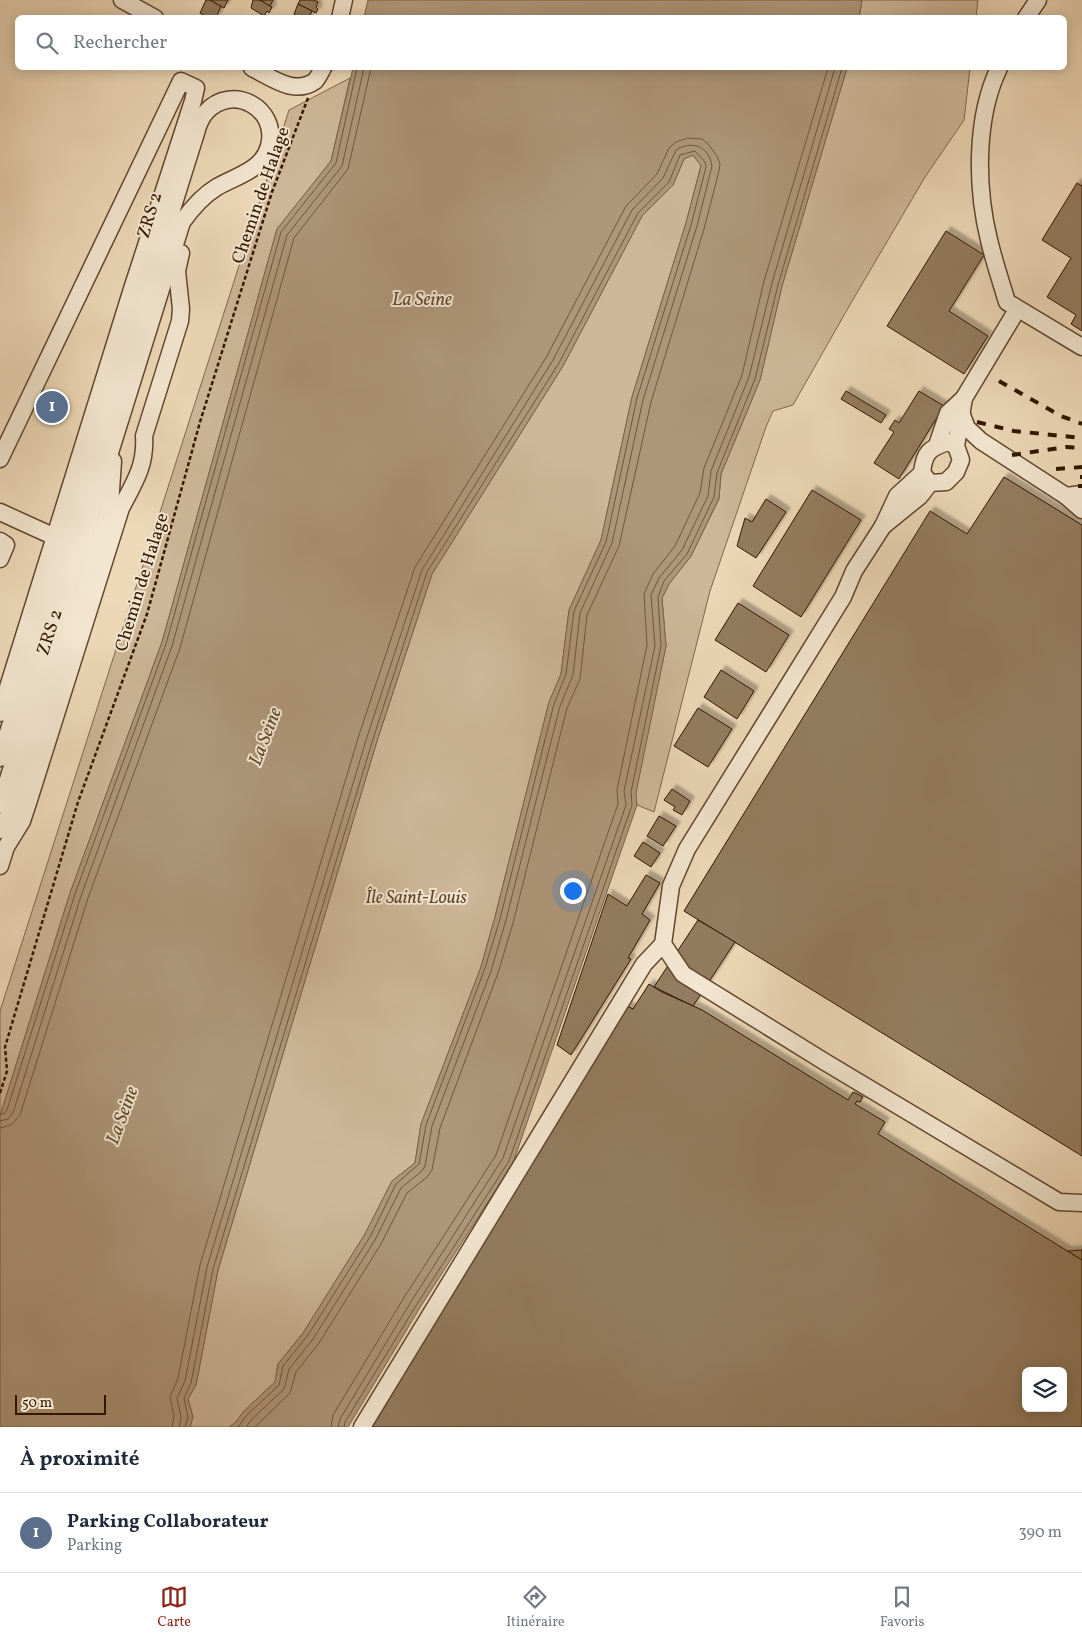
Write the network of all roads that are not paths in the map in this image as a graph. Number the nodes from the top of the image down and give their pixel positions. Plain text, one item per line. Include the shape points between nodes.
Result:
1 (122, 0) edge
2 (344, 0) edge
3 (1038, 0) edge
4 (150, 15) edge
5 (341, 15) edge
6 (1028, 15) edge
7 (256, 70) edge
8 (998, 70) edge
9 (319, 74) edge
10 (216, 187) junction
11 (1017, 310) junction
12 (1082, 347) edge
13 (964, 398) junction
14 (962, 416) junction
15 (114, 440) junction
16 (937, 445) junction
17 (956, 446) junction
18 (0, 459) edge
19 (926, 478) junction
20 (1082, 494) edge
21 (1066, 496) junction
22 (1082, 510) edge
23 (0, 512) edge
24 (55, 537) junction
25 (0, 713) edge
26 (0, 758) edge
27 (0, 805) edge
28 (0, 830) edge
29 (0, 866) edge
30 (663, 944) junction
31 (1082, 1203) edge
32 (362, 1427) edge

1 - 4 street
2 - 5 street
3 - 6 street
7 - 9 street via 298,88
8 - 11 street via 984,118 980,154 982,197 988,238 1007,302
10 - 15 street, ZRS 2 via 199,200 182,222
10 - 26 street, ZRS 2 via 248,172 262,161 269,147 271,136 267,120 251,103 242,99 212,106 196,133
10 - 29 street via 211,201 193,220 182,244 177,271 180,321 144,436 143,464 121,508 22,821 6,847
11 - 12 street
11 - 13 street
13 - 14 street
13 - 16 street via 948,413
14 - 17 street
14 - 21 street via 967,428 981,441
15 - 27 street, ZRS 2
15 - 28 street, ZRS 2 via 110,505 17,801
16 - 17 street via 948,442
16 - 19 street via 923,460
17 - 19 street via 961,460 956,472 946,482
18 - 24 street via 181,81 196,88
19 - 30 street via 897,496 883,526 854,571 843,597 687,849 671,886
20 - 21 street
21 - 22 street
23 - 24 street
24 - 25 street
30 - 31 street via 683,974 825,1062 1059,1202
30 - 32 street via 644,964

